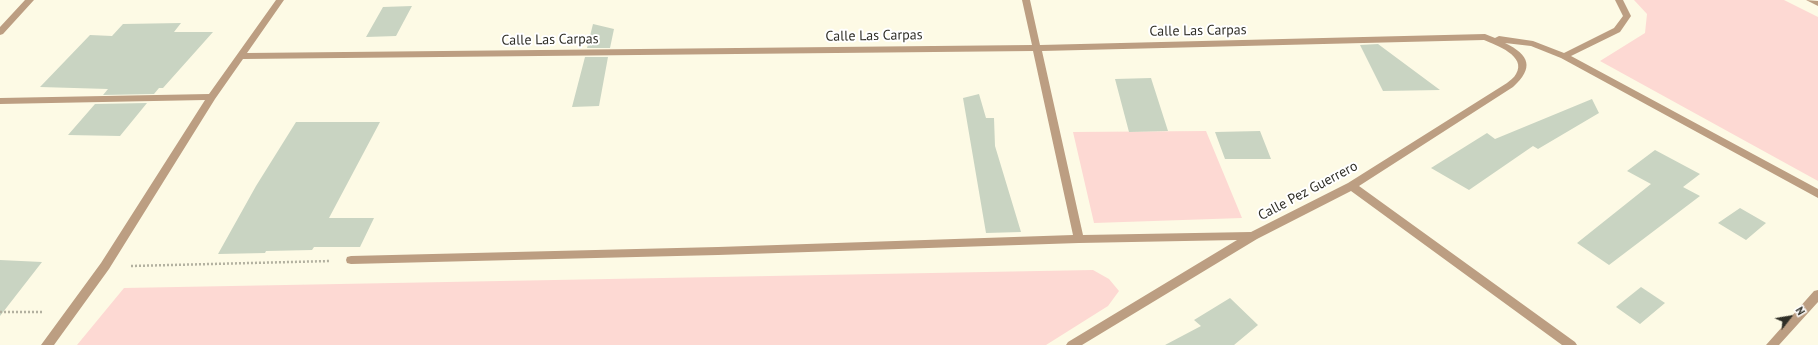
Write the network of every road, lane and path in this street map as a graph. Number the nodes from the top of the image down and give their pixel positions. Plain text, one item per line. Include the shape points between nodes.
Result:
1 (30, 0) edge
2 (280, 0) edge
3 (1026, 0) edge
4 (1618, 0) edge
5 (1810, 0) edge
6 (1818, 4) edge
7 (0, 32) edge
8 (1485, 37) junction
9 (1506, 46) joint
10 (1037, 48) junction
11 (241, 56) junction
12 (1564, 56) junction
13 (212, 97) junction
14 (0, 101) edge
15 (1352, 186) junction
16 (1818, 194) edge
17 (1253, 236) junction
18 (1079, 239) junction
19 (350, 260) joint
20 (105, 266) junction
21 (1818, 294) edge
22 (72, 311) junction
23 (0, 312) edge
24 (47, 345) edge
25 (1072, 345) edge
26 (1571, 345) edge
27 (1772, 345) edge

1 - 7 street
2 - 11 street
3 - 10 street
4 - 12 street via 1627,16 1617,30
5 - 6 street
8 - 9 street, Calle Las Carpas
8 - 10 street, Calle Las Carpas
8 - 12 street via 1533,44
9 - 15 street, Calle Pez Guerrero via 1520,57 1523,66 1521,75 1510,85
10 - 11 street, Calle Las Carpas
10 - 18 street
11 - 13 street
12 - 16 street
13 - 14 street
13 - 20 street
15 - 17 street, Calle Pez Guerrero
15 - 26 street
17 - 18 street
17 - 25 street, Calle Pez Guerrero
18 - 19 street
19 - 20 path
20 - 22 street
21 - 27 street
22 - 23 path
22 - 24 street

